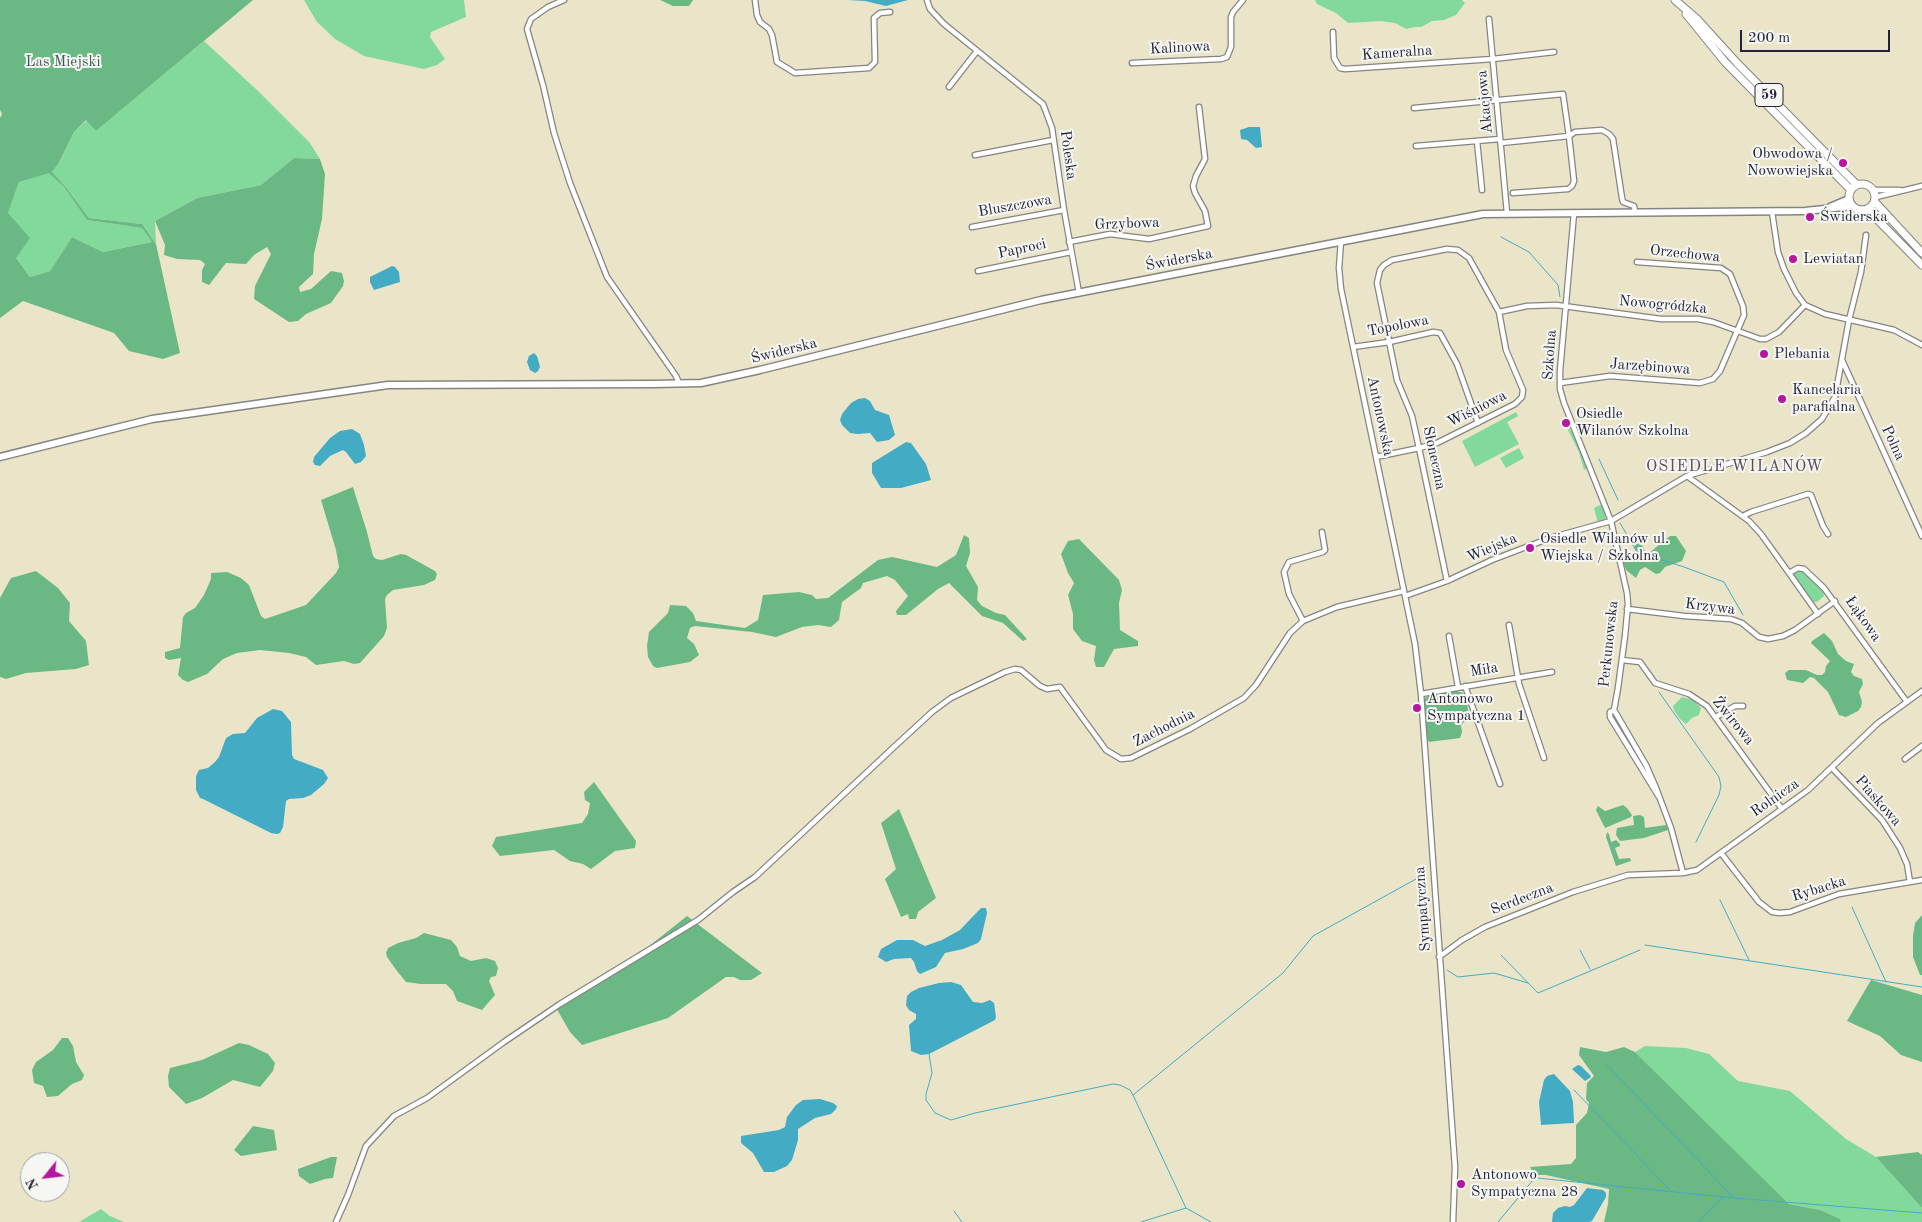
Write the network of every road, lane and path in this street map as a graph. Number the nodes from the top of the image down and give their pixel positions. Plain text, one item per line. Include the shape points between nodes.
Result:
1 (564, 0) edge
2 (755, 0) edge
3 (927, 0) edge
4 (1243, 0) edge
5 (1678, 3) edge
6 (890, 12) dead end
7 (1490, 20) dead end
8 (1333, 32) dead end
9 (978, 51) junction
10 (1554, 52) dead end
11 (1493, 59) junction
12 (1132, 63) dead end
13 (949, 87) dead end
14 (1497, 100) junction
15 (1199, 107) dead end
16 (1414, 108) dead end
17 (1569, 136) junction
18 (1053, 140) junction
19 (1477, 141) junction
20 (1501, 141) junction
21 (1416, 146) dead end
22 (974, 155) dead end
23 (1857, 185) junction
24 (1922, 186) edge
25 (1482, 190) dead end
26 (1851, 190) junction
27 (1513, 193) dead end
28 (1875, 196) junction
29 (1849, 199) junction
30 (1853, 206) junction
31 (1867, 209) junction
32 (1064, 210) junction
33 (1825, 210) junction
34 (1635, 212) junction
35 (1772, 212) junction
36 (1507, 213) junction
37 (1574, 213) junction
38 (972, 227) dead end
39 (1866, 235) dead end
40 (1341, 241) junction
41 (1069, 242) junction
42 (1071, 252) junction
43 (1922, 253) edge
44 (1637, 262) dead end
45 (1922, 265) edge
46 (978, 271) dead end
47 (1080, 293) junction
48 (1495, 304) joint
49 (1805, 305) junction
50 (1567, 306) junction
51 (1499, 312) junction
52 (1849, 320) junction
53 (1738, 330) junction
54 (1389, 342) junction
55 (1922, 345) edge
56 (1353, 347) junction
57 (1842, 360) junction
58 (679, 383) junction
59 (1560, 383) junction
60 (1478, 423) junction
61 (1419, 448) junction
62 (0, 457) edge
63 (1376, 457) junction
64 (1687, 476) junction
65 (1743, 516) junction
66 (1611, 521) junction
67 (1322, 532) dead end
68 (1828, 534) dead end
69 (1922, 536) edge
70 (1789, 573) junction
71 (1447, 581) junction
72 (1405, 593) junction
73 (1835, 601) junction
74 (1627, 610) junction
75 (1818, 614) junction
76 (1302, 621) junction
77 (1509, 625) dead end
78 (1449, 636) dead end
79 (1622, 660) junction
80 (1552, 672) dead end
81 (1518, 677) junction
82 (1464, 686) junction
83 (1458, 687) junction
84 (1922, 692) edge
85 (1421, 694) junction
86 (1906, 702) junction
87 (1743, 706) dead end
88 (1716, 717) junction
89 (1922, 746) edge
90 (1544, 758) dead end
91 (1905, 759) dead end
92 (1832, 768) junction
93 (1500, 784) dead end
94 (1782, 808) junction
95 (1721, 853) junction
96 (1683, 873) junction
97 (1620, 877) joint
98 (1922, 880) edge
99 (1910, 882) junction
100 (1439, 957) junction
101 (1455, 1221) edge
102 (336, 1222) edge

1 - 58 street via 531,19 527,29 556,142 607,277
2 - 6 street via 756,15 772,35 777,62 796,73 869,68 874,62 874,18 880,13
3 - 9 street, Poleska via 930,9 944,24
4 - 12 street, Kalinowa via 1231,17 1231,47 1227,57
5 - 23 main road, 59
5 - 26 main road, 59 via 1726,62
7 - 11 street, Akacjowa
8 - 11 street, Kameralna via 1334,58 1340,68 1345,69
9 - 13 street
9 - 18 street, Poleska via 1043,104
10 - 11 street, Akacjowa
11 - 14 street, Akacjowa
14 - 16 street
14 - 17 street via 1563,94
14 - 20 street, Akacjowa
15 - 41 street, Grzybowa via 1205,159 1193,186 1208,226 1149,239 1110,234
17 - 20 street, Akacjowa
17 - 27 street via 1572,186 1568,189
17 - 34 street, Akacjowa via 1575,132 1602,130 1609,134 1613,139 1623,202 1634,206
18 - 22 street
18 - 32 street, Poleska
19 - 20 street
19 - 21 street
19 - 25 street
20 - 36 street, Akacjowa
23 - 26 main road
23 - 28 main road, 59 via 1866,184
24 - 28 street
26 - 29 main road
28 - 31 main road
28 - 43 main road
29 - 30 main road
29 - 33 street, Świderska
30 - 31 main road
30 - 33 street, Świderska
31 - 45 main road
32 - 38 street, Bluszczowa
32 - 41 street, Poleska
33 - 35 street, Świderska
34 - 35 street, Świderska
34 - 37 street, Świderska
35 - 49 street via 1784,269
36 - 37 street, Świderska
36 - 40 street, Świderska via 1464,217
37 - 50 street, Szkolna
39 - 52 street, Wiejska
40 - 47 street, Świderska
40 - 56 street, Antonowska via 1339,278
41 - 42 street, Poleska
42 - 46 street, Paproci
42 - 47 street, Poleska
44 - 53 street, Orzechowa via 1717,267 1728,272 1744,310
47 - 58 street, Świderska via 731,377 701,383
48 - 51 street, Wiśniowa
48 - 54 street, Słoneczna via 1469,258 1458,250 1447,249 1392,260 1380,270 1377,283
49 - 52 street
49 - 53 street, Nowogródzka via 1770,338 1760,339
50 - 51 street, Nowogródzka via 1527,306
50 - 53 street, Nowogródzka via 1653,319 1702,319
50 - 59 street, Szkolna
51 - 60 street, Wiśniowa via 1508,356 1523,393 1518,402
52 - 55 street via 1894,330
52 - 57 street, Wiejska
53 - 59 street, Jarzębinowa via 1720,371 1706,382 1610,376
54 - 56 street, Topolowa
54 - 60 street, Topolowa via 1440,333 1457,364
54 - 61 street, Słoneczna
56 - 63 street, Antonowska
57 - 64 street, Wiejska via 1833,402 1822,419 1806,432 1767,452
57 - 69 street, Polna
58 - 62 street, Świderska via 388,385 152,419
59 - 66 street, Szkolna via 1564,403
60 - 61 street, Wiśniowa via 1445,440
61 - 63 street, Wiśniowa
61 - 71 street, Słoneczna
63 - 72 street, Antonowska
64 - 65 street
64 - 66 street, Wiejska
65 - 68 street via 1808,494
65 - 70 street via 1761,534
66 - 71 street, Wiejska via 1550,538
66 - 74 street, Perkunowska
67 - 76 street via 1325,550 1289,562 1284,572 1289,594
70 - 73 street, Łąkowa via 1798,568 1804,569
70 - 75 street
71 - 72 street, Wiejska
72 - 76 street, Zachodnia via 1330,609
72 - 85 street, Sympatyczna
73 - 75 street, Krzywa
73 - 86 street, Łąkowa
74 - 75 street, Krzywa via 1731,619 1742,623 1758,637 1768,639 1790,633
74 - 79 street, Perkunowska
76 - 102 street, Zachodnia via 1244,698 1131,758 1121,759 1106,750 1060,687 1040,686 1021,670 1005,672 951,698 755,877 698,920 560,1004 427,1098 394,1116 366,1146
77 - 81 street
78 - 83 street
79 - 88 street, Żwirowa via 1640,662 1655,683 1688,694 1707,706
79 - 96 street, Perkunowska via 1614,710 1609,715 1659,797
80 - 81 street, Miła
81 - 82 street, Miła
81 - 90 street
82 - 83 street, Miła
82 - 93 street
83 - 85 street, Miła
84 - 86 street, Rolnicza
85 - 100 street, Sympatyczna
86 - 92 street, Rolnicza
87 - 88 street via 1735,706
88 - 94 street, Żwirowa
89 - 91 street
92 - 94 street, Rolnicza
92 - 99 street, Piaskowa via 1882,820 1900,848
94 - 95 street, Rolnicza
95 - 96 street, Rolnicza via 1698,870
95 - 99 street, Rybacka via 1759,902 1772,912 1790,912 1839,894
96 - 97 street, Rolnicza
97 - 100 street, Serdeczna via 1485,927
98 - 99 street, Rybacka
100 - 101 street, Sympatyczna via 1455,1169

